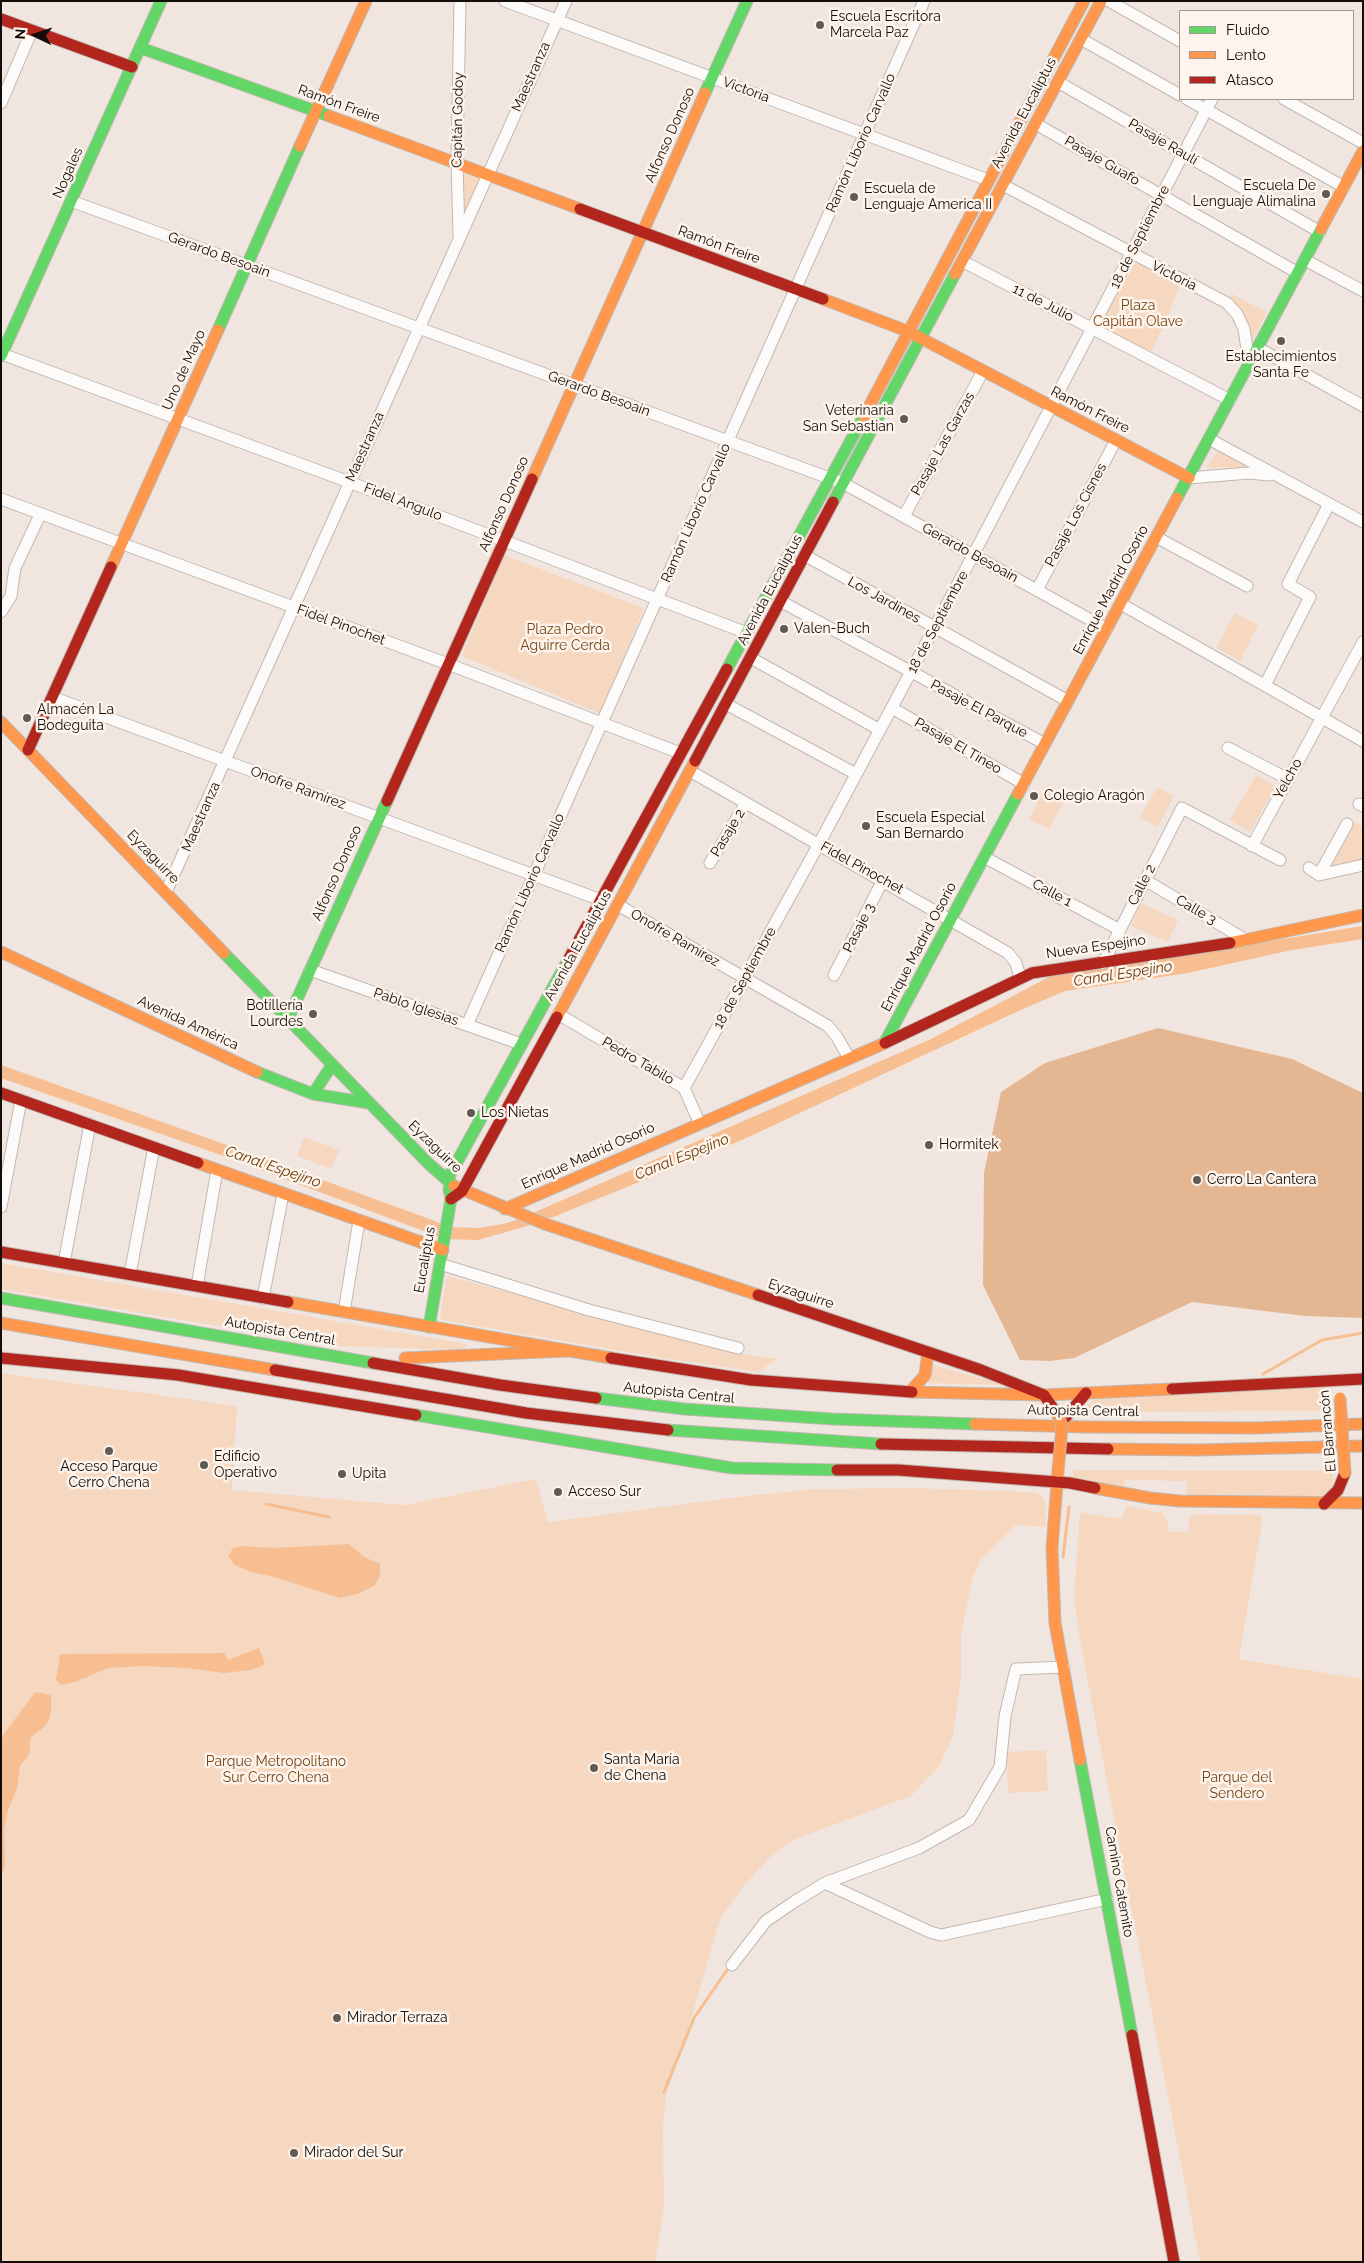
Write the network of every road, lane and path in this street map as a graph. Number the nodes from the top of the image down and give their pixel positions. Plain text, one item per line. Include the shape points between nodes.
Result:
1 (161, 1) edge
2 (366, 1) edge
3 (460, 1) edge
4 (504, 1) edge
5 (566, 1) edge
6 (747, 1) edge
7 (924, 1) edge
8 (1084, 1) edge
9 (1101, 1) edge
10 (1109, 1) edge
11 (1, 19) edge
12 (557, 21) junction
13 (32, 30) junction
14 (1081, 39) junction
15 (1179, 40) edge
16 (140, 48) junction
17 (132, 67) junction
18 (712, 78) junction
19 (1058, 82) junction
20 (1179, 94) edge
21 (1189, 100) edge
22 (1211, 100) edge
23 (1286, 100) edge
24 (1, 103) edge
25 (1206, 110) junction
26 (316, 112) junction
27 (1036, 124) junction
28 (865, 134) junction
29 (1008, 141) junction
30 (1363, 143) edge
31 (1023, 148) junction
32 (1363, 151) edge
33 (1183, 153) junction
34 (457, 163) junction
35 (1359, 168) edge
36 (488, 174) junction
37 (988, 180) junction
38 (1003, 185) junction
39 (1344, 186) junction
40 (1161, 195) junction
41 (71, 201) junction
42 (643, 232) junction
43 (1320, 232) junction
44 (459, 239) junction
45 (1132, 254) junction
46 (1305, 260) junction
47 (962, 261) junction
48 (247, 265) junction
49 (1298, 273) junction
50 (796, 289) junction
51 (1363, 292) edge
52 (419, 328) junction
53 (1092, 329) junction
54 (907, 331) junction
55 (920, 339) junction
56 (1258, 348) junction
57 (2, 355) edge
58 (983, 371) junction
59 (1246, 371) junction
60 (574, 384) junction
61 (1230, 400) junction
62 (1363, 406) edge
63 (1052, 407) junction
64 (178, 419) junction
65 (1209, 439) junction
66 (1116, 440) junction
67 (729, 441) junction
68 (1276, 476) junction
69 (832, 478) junction
70 (1188, 478) junction
71 (349, 482) junction
72 (843, 483) junction
73 (1, 500) edge
74 (1329, 504) junction
75 (40, 515) junction
76 (904, 516) junction
77 (1363, 522) edge
78 (1156, 537) junction
79 (504, 540) junction
80 (122, 544) junction
81 (974, 555) junction
82 (806, 556) junction
83 (1247, 586) dead end
84 (1037, 590) junction
85 (658, 599) junction
86 (782, 602) junction
87 (1120, 604) junction
88 (293, 607) junction
89 (1, 612) edge
90 (934, 628) junction
91 (1107, 630) junction
92 (746, 633) junction
93 (1363, 642) edge
94 (751, 658) junction
95 (448, 664) junction
96 (911, 672) junction
97 (1265, 685) junction
98 (52, 697) junction
99 (1068, 702) junction
100 (726, 704) junction
101 (892, 708) junction
102 (1322, 717) junction
103 (1, 722) edge
104 (602, 723) junction
105 (880, 730) junction
106 (1363, 741) edge
107 (1045, 744) junction
108 (1228, 748) dead end
109 (28, 750) junction
110 (680, 753) junction
111 (226, 761) junction
112 (690, 771) junction
113 (856, 774) junction
114 (1288, 779) junction
115 (1024, 784) junction
116 (746, 803) junction
117 (378, 818) junction
118 (1347, 824) dead end
119 (819, 844) junction
120 (1252, 846) junction
121 (984, 857) junction
122 (1280, 860) dead end
123 (710, 863) dead end
124 (1363, 865) edge
125 (533, 875) junction
126 (884, 880) junction
127 (1145, 880) junction
128 (166, 892) junction
129 (601, 900) junction
130 (618, 905) junction
131 (1363, 915) edge
132 (952, 919) junction
133 (1120, 930) junction
134 (1246, 940) junction
135 (1, 952) edge
136 (1103, 962) junction
137 (310, 970) junction
138 (834, 975) dead end
139 (1020, 977) junction
140 (745, 978) junction
141 (558, 1014) junction
142 (288, 1019) junction
143 (924, 1023) junction
144 (894, 1024) junction
145 (467, 1025) junction
146 (885, 1042) junction
147 (521, 1044) junction
148 (849, 1058) junction
149 (332, 1065) junction
150 (684, 1088) junction
151 (1, 1093) edge
152 (313, 1094) junction
153 (21, 1100) junction
154 (369, 1103) junction
155 (90, 1124) junction
156 (700, 1124) junction
157 (154, 1148) junction
158 (5, 1163) edge
159 (217, 1170) junction
160 (447, 1180) junction
161 (462, 1190) junction
162 (283, 1194) junction
163 (451, 1199) junction
164 (1, 1206) edge
165 (505, 1209) junction
166 (359, 1221) junction
167 (443, 1246) junction
168 (1, 1252) edge
169 (64, 1263) junction
170 (440, 1264) junction
171 (130, 1274) junction
172 (196, 1286) junction
173 (1, 1298) edge
174 (263, 1298) junction
175 (344, 1312) junction
176 (1, 1323) edge
177 (429, 1327) junction
178 (738, 1348) dead end
179 (567, 1351) junction
180 (928, 1352) junction
181 (338, 1356) junction
182 (1, 1358) edge
183 (981, 1370) junction
184 (1363, 1379) edge
185 (1339, 1380) junction
186 (910, 1392) junction
187 (1122, 1392) junction
188 (1086, 1393) junction
189 (1044, 1395) junction
190 (1062, 1421) junction
191 (1363, 1424) edge
192 (1363, 1446) edge
193 (1058, 1476) junction
194 (1080, 1485) junction
195 (1345, 1485) junction
196 (1324, 1504) junction
197 (1362, 1504) edge
198 (1055, 1507) junction
199 (1064, 1667) junction
200 (825, 1883) junction
201 (1107, 1899) junction
202 (732, 1965) dead end
203 (1174, 2262) edge

1 - 16 main road, Nogales
2 - 26 main road, Uno de Mayo
3 - 34 street, Capitán Godoy
4 - 12 street, Victoria
5 - 12 street, Maestranza
6 - 18 main road, Alfonso Donoso
7 - 28 street, Ramón Liborio Carvallo
8 - 29 main road, Avenida Eucaliptus
9 - 14 main road, Avenida Eucaliptus
10 - 15 street
11 - 13 main road
12 - 18 street, Victoria
12 - 36 street, Maestranza
13 - 17 main road
13 - 24 street
14 - 19 main road, Avenida Eucaliptus
14 - 20 street
16 - 17 main road, Nogales
16 - 26 main road, Ramón Freire
17 - 41 main road, Nogales
18 - 28 street, Victoria
18 - 42 main road, Alfonso Donoso
19 - 27 main road, Avenida Eucaliptus
19 - 33 street, Pasaje Raulí
21 - 25 street
22 - 25 street, 18 de Septiembre
23 - 30 street
25 - 33 street, 18 de Septiembre
25 - 39 street
26 - 34 main road, Ramón Freire
26 - 48 main road, Uno de Mayo
27 - 31 main road, Avenida Eucaliptus
27 - 40 street, Pasaje Guafo
28 - 37 street, Victoria
28 - 50 street, Ramón Liborio Carvallo
29 - 31 main road
29 - 37 main road, Avenida Eucaliptus
31 - 38 main road, Avenida Eucaliptus
32 - 35 main road, Enrique Madrid Osorio
33 - 40 street, 18 de Septiembre
33 - 43 street, Pasaje Raulí
34 - 36 main road, Ramón Freire
34 - 44 street, Capitán Godoy
35 - 39 main road, Enrique Madrid Osorio
36 - 42 main road, Ramón Freire
36 - 44 street, Maestranza
37 - 54 main road, Avenida Eucaliptus
38 - 45 street, Victoria
38 - 47 main road, Avenida Eucaliptus
39 - 43 main road, Enrique Madrid Osorio
40 - 45 street, 18 de Septiembre
40 - 49 street, Pasaje Guafo
41 - 48 street, Gerardo Besoain
41 - 57 main road, Nogales
42 - 50 main road, Ramón Freire
42 - 60 main road, Alfonso Donoso
43 - 46 main road, Enrique Madrid Osorio
44 - 52 street, Maestranza
45 - 53 street, 18 de Septiembre
45 - 59 street, Victoria via 1233,308 1247,342 1249,362
46 - 49 main road, Enrique Madrid Osorio
46 - 51 street
47 - 53 street, 11 de Julio
47 - 55 main road, Avenida Eucaliptus
48 - 52 street, Gerardo Besoain
48 - 64 main road, Uno de Mayo
49 - 56 main road, Enrique Madrid Osorio
50 - 54 main road, Ramón Freire
50 - 67 street, Ramón Liborio Carvallo
52 - 60 street, Gerardo Besoain
52 - 71 street, Maestranza
53 - 61 street, 11 de Julio
53 - 63 street, 18 de Septiembre
54 - 55 main road, Ramón Freire
54 - 69 main road, Avenida Eucaliptus
55 - 58 main road, Ramón Freire
55 - 72 main road, Avenida Eucaliptus
56 - 59 main road, Enrique Madrid Osorio
56 - 62 street
57 - 64 street, Fidel Angulo
58 - 63 main road, Ramón Freire
58 - 76 street, Pasaje Las Garzas
59 - 61 main road, Enrique Madrid Osorio
60 - 67 street, Gerardo Besoain
60 - 79 main road, Alfonso Donoso
61 - 65 main road, Enrique Madrid Osorio
63 - 66 main road, Ramón Freire
63 - 81 street, 18 de Septiembre
64 - 71 street, Fidel Angulo
64 - 80 main road, Uno de Mayo
65 - 68 street
65 - 70 main road, Enrique Madrid Osorio
66 - 70 main road, Ramón Freire
66 - 84 street, Pasaje Los Cisnes
67 - 69 street, Gerardo Besoain
67 - 85 street, Ramón Liborio Carvallo
68 - 70 street via 1249,473
68 - 74 street
69 - 72 street, Gerardo Besoain
69 - 92 main road, Avenida Eucaliptus
70 - 78 main road, Enrique Madrid Osorio
71 - 79 street, Fidel Angulo
71 - 88 street, Maestranza
72 - 76 street, Gerardo Besoain
72 - 82 main road, Avenida Eucaliptus
73 - 75 street, Fidel Pinochet
74 - 77 street
74 - 97 street via 1288,584 1310,598
75 - 80 street, Fidel Pinochet
75 - 89 street via 15,568 11,596
76 - 81 street, Gerardo Besoain
78 - 83 street
78 - 87 main road, Enrique Madrid Osorio
79 - 85 street, Fidel Angulo
79 - 95 main road, Alfonso Donoso
80 - 88 street, Fidel Pinochet
80 - 98 main road, Uno de Mayo
81 - 84 street, Gerardo Besoain
81 - 90 street, 18 de Septiembre
82 - 86 main road, Avenida Eucaliptus
82 - 90 street, Los Jardines
84 - 91 street, Gerardo Besoain
85 - 92 street, Fidel Angulo
85 - 104 street, Ramón Liborio Carvallo
86 - 94 main road, Avenida Eucaliptus
86 - 96 street, Pasaje El Parque
87 - 91 main road, Enrique Madrid Osorio
87 - 97 street
88 - 95 street, Fidel Pinochet
88 - 111 street, Maestranza
90 - 96 street, 18 de Septiembre
90 - 99 street, Los Jardines
91 - 99 main road, Enrique Madrid Osorio
92 - 110 main road, Avenida Eucaliptus
93 - 102 street, Yelcho
94 - 100 main road, Avenida Eucaliptus
94 - 105 street
95 - 104 street, Fidel Pinochet
95 - 117 main road, Alfonso Donoso
96 - 101 street, 18 de Septiembre
96 - 107 street, Pasaje El Parque
97 - 102 street
98 - 109 main road, Uno de Mayo
98 - 111 street, Onofre Ramírez
99 - 107 main road, Enrique Madrid Osorio
100 - 112 main road, Avenida Eucaliptus
100 - 113 street
101 - 105 street, 18 de Septiembre
101 - 115 street, Pasaje El Tineo
102 - 106 street
102 - 114 street, Yelcho
103 - 109 main road, Eyzaguirre
104 - 110 street, Fidel Pinochet
104 - 125 street, Ramón Liborio Carvallo
105 - 113 street, 18 de Septiembre
107 - 115 main road, Enrique Madrid Osorio
108 - 114 street
109 - 128 main road, Eyzaguirre
110 - 129 main road, Avenida Eucaliptus
111 - 117 street, Onofre Ramírez
111 - 128 street, Maestranza
112 - 116 street, Fidel Pinochet
112 - 130 main road, Avenida Eucaliptus
113 - 119 street, 18 de Septiembre
114 - 120 street, Yelcho
115 - 121 main road, Enrique Madrid Osorio
116 - 119 street, Fidel Pinochet
116 - 123 street, Pasaje 2
117 - 125 street, Onofre Ramírez
117 - 137 main road, Alfonso Donoso
118 - 124 street via 1314,871
119 - 126 street, Fidel Pinochet
119 - 140 street, 18 de Septiembre
120 - 122 street
120 - 127 street, Calle 2 via 1182,808
121 - 132 main road, Enrique Madrid Osorio
121 - 133 street, Calle 1
125 - 129 street, Onofre Ramírez
125 - 145 street, Ramón Liborio Carvallo
126 - 132 street, Fidel Pinochet
126 - 138 street, Pasaje 3
127 - 133 street, Calle 2
127 - 134 street, Calle 3
128 - 142 main road, Eyzaguirre
129 - 147 main road, Avenida Eucaliptus
130 - 140 street, Onofre Ramírez
130 - 141 main road, Avenida Eucaliptus
131 - 134 main road, Nueva Espejino
132 - 139 street, Fidel Pinochet via 1008,953 1016,963
132 - 144 main road, Enrique Madrid Osorio
133 - 136 street, Calle 2
134 - 136 main road, Nueva Espejino
135 - 152 main road, Avenida América via 271,1078
136 - 139 main road, Nueva Espejino via 1043,970
137 - 142 main road, Alfonso Donoso
137 - 145 street, Pablo Iglesias
139 - 143 main road, Nueva Espejino
140 - 148 street, Onofre Ramírez via 828,1026
140 - 150 street, 18 de Septiembre
141 - 150 street, Pedro Tabilo
141 - 161 main road, Avenida Eucaliptus
142 - 149 main road, Eyzaguirre
143 - 144 main road
143 - 146 main road, Nueva Espejino
144 - 146 main road, Enrique Madrid Osorio
145 - 147 street, Pablo Iglesias
146 - 148 main road, Nueva Espejino
147 - 160 main road, Avenida Eucaliptus
148 - 156 main road, Enrique Madrid Osorio
149 - 152 main road
149 - 154 main road, Eyzaguirre
150 - 156 street, Pedro Tabilo
151 - 153 main road
152 - 154 main road, Avenida América
153 - 155 main road
153 - 158 street
154 - 160 main road, Eyzaguirre
155 - 157 main road
155 - 169 street
156 - 165 main road, Enrique Madrid Osorio
157 - 159 main road
157 - 171 street
158 - 164 street
159 - 162 main road
159 - 172 street
160 - 161 main road, Eyzaguirre
160 - 163 main road, Eucaliptus
161 - 163 main road
161 - 165 main road, Eyzaguirre
162 - 166 main road
162 - 174 street
163 - 167 main road, Eucaliptus
165 - 180 main road, Eyzaguirre
166 - 167 main road
166 - 175 street
167 - 170 main road, Eucaliptus
168 - 169 main road
169 - 171 main road
170 - 177 main road, Eucaliptus
170 - 178 street via 589,1310
171 - 172 main road
172 - 174 main road
173 - 181 main road, Autopista Central
174 - 175 main road
175 - 177 main road
176 - 192 main road via 526,1413 686,1432 859,1443 1096,1449
177 - 179 main road
179 - 181 main road via 422,1358
179 - 186 main road via 750,1380
180 - 183 main road, Eyzaguirre
180 - 186 main road via 925,1375
181 - 191 main road, Autopista Central via 563,1394 779,1417 1158,1428
182 - 193 main road via 178,1375 732,1468
183 - 187 main road via 1049,1384
183 - 189 main road, Eyzaguirre
184 - 185 main road
185 - 187 main road
185 - 195 main road, El Barrancón, bridge
186 - 189 main road
187 - 188 main road
188 - 189 main road
188 - 190 main road
189 - 190 main road
190 - 193 main road, Camino Catemito, bridge
193 - 194 main road
193 - 198 main road, Camino Catemito
194 - 196 main road via 1180,1501
194 - 198 main road via 1066,1492
195 - 196 main road
195 - 197 main road, El Barrancón
196 - 197 main road
198 - 199 main road, Camino Catemito via 1052,1586
199 - 200 street via 1016,1669 1005,1716 1000,1767 969,1820 919,1848
199 - 201 main road, Camino Catemito
200 - 201 street via 941,1935
200 - 202 street via 766,1921
201 - 203 main road, Camino Catemito

